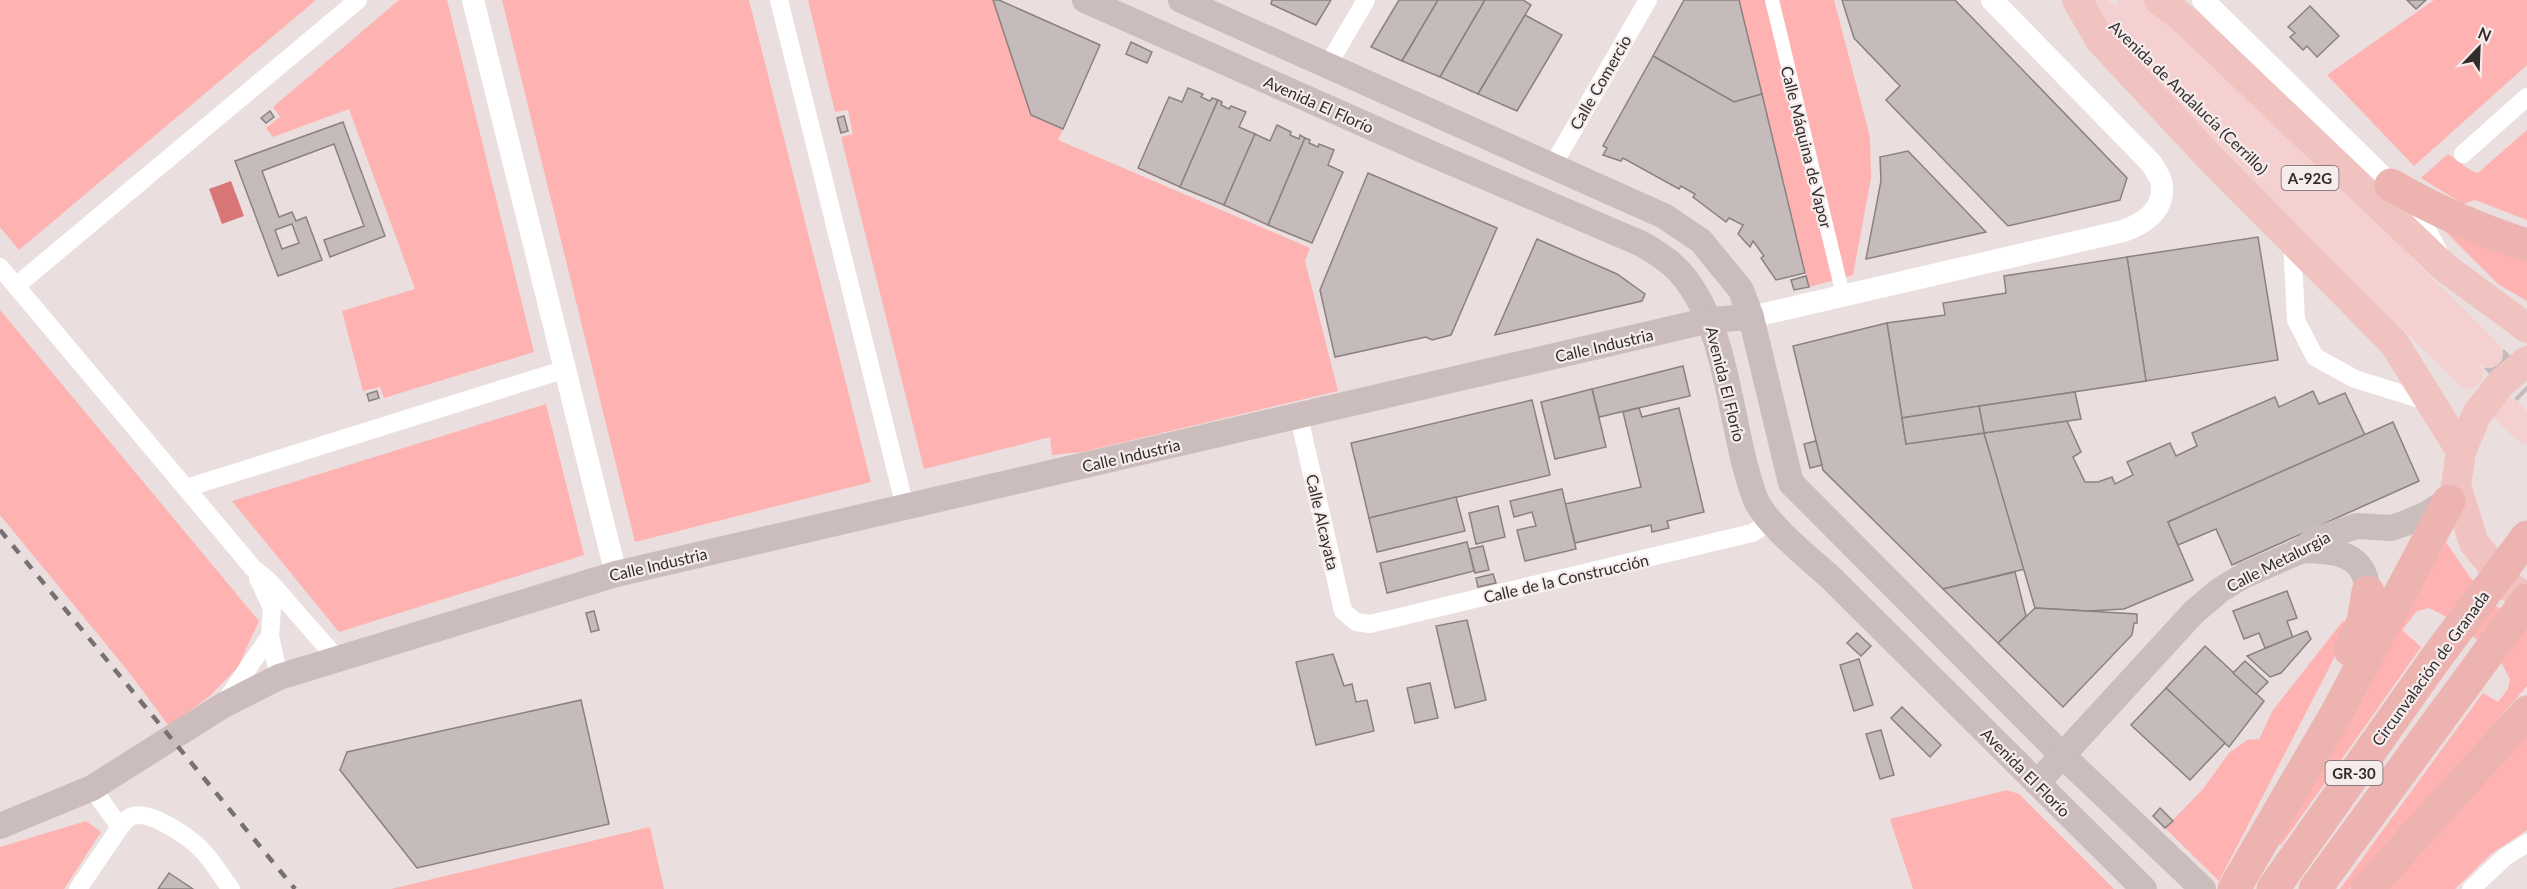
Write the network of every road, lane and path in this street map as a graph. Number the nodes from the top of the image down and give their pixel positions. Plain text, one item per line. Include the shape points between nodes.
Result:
1 (358, 0) edge
2 (473, 0) edge
3 (779, 0) edge
4 (1085, 0) edge
5 (1181, 0) edge
6 (1366, 0) edge
7 (1648, 0) edge
8 (1772, 0) edge
9 (1992, 0) edge
10 (2077, 0) edge
11 (2086, 0) edge
12 (2131, 0) edge
13 (2159, 0) edge
14 (2203, 0) edge
15 (1328, 65) junction
16 (2527, 97) edge
17 (1312, 101) junction
18 (2463, 154) dead end
19 (1553, 165) junction
20 (2391, 185) junction
21 (1535, 199) junction
22 (2292, 240) junction
23 (2527, 245) edge
24 (0, 267) edge
25 (2444, 267) junction
26 (16, 286) junction
27 (1843, 295) junction
28 (1751, 317) junction
29 (1710, 320) junction
30 (2527, 328) edge
31 (2489, 354) tunnel mouth
32 (2527, 361) edge
33 (566, 369) junction
34 (2469, 375) tunnel mouth
35 (2429, 402) junction
36 (1299, 417) junction
37 (2461, 452) junction
38 (186, 488) junction
39 (1800, 494) junction
40 (2452, 494) junction
41 (905, 507) junction
42 (1772, 521) junction
43 (2527, 537) edge
44 (2302, 550) junction
45 (253, 568) junction
46 (616, 574) junction
47 (2368, 592) joint
48 (2527, 599) edge
49 (1356, 622) joint
50 (270, 636) junction
51 (338, 660) junction
52 (279, 677) junction
53 (222, 706) junction
54 (2527, 712) edge
55 (2062, 755) junction
56 (2037, 783) junction
57 (2294, 787) junction
58 (92, 788) junction
59 (0, 826) edge
60 (120, 827) junction
61 (2527, 843) edge
62 (78, 889) edge
63 (231, 889) edge
64 (2144, 889) edge
65 (2203, 889) edge
66 (2234, 889) edge
67 (2273, 889) edge
68 (2315, 889) edge
69 (2367, 889) edge
70 (2471, 889) edge

1 - 26 street
2 - 33 street
3 - 41 street
4 - 17 main road, Avenida El Florío
5 - 15 main road
6 - 15 street
7 - 19 street, Calle Comercio
8 - 27 street, Calle Máquina de Vapor
9 - 27 street, Calle Industria via 2152,164 2162,186 2157,209 2141,225 2123,231
10 - 22 highway, Avenida de Andalucía (Cerrillo) via 2100,40
11 - 34 main road, Avenida de Andalucía (Cerrillo) / A-92G via 2117,25
12 - 31 main road, Avenida de Andalucía (Cerrillo) / A-92G
13 - 25 highway
14 - 20 street
15 - 17 main road
15 - 19 main road
16 - 18 street
17 - 21 main road, Avenida El Florío
19 - 21 main road
19 - 28 main road via 1664,216 1701,241 1740,290
20 - 23 highway via 2448,215
20 - 25 street via 2420,218
21 - 29 main road, Avenida El Florío via 1642,244 1668,260 1687,281
22 - 35 highway, Avenida de Andalucía (Cerrillo) via 2394,344
22 - 35 street via 2296,320 2315,357 2355,379
24 - 26 street
25 - 30 highway
26 - 38 street
27 - 28 street, Calle Industria
28 - 29 main road, Calle Industria
28 - 39 main road via 1791,483
29 - 36 main road, Calle Industria
29 - 42 main road, Avenida El Florío via 1755,500
32 - 37 highway via 2501,383 2477,414
33 - 38 street
33 - 46 street
35 - 37 highway, Avenida de Andalucía (Cerrillo)
36 - 41 main road, Calle Industria
36 - 49 street, Calle Alcayata via 1343,611
37 - 40 highway
38 - 45 street
39 - 42 main road
39 - 55 main road
40 - 44 main road, Calle Metalurgia via 2406,524 2391,528 2357,526 2314,540
40 - 48 highway via 2474,543 2510,588
40 - 57 highway
41 - 46 main road, Calle Industria
42 - 49 street, Calle de la Construcción via 1752,533 1370,624
42 - 56 main road, Avenida El Florío
43 - 67 highway, Circunvalación de Granada / GR-30
44 - 47 main road via 2346,555 2359,565 2367,579
44 - 55 main road, Calle Metalurgia via 2243,576 2207,601
45 - 50 street via 272,608
45 - 51 street
46 - 51 main road, Calle Industria
47 - 57 highway via 2363,622 2302,748
48 - 68 highway, GR-30
50 - 52 street
50 - 53 street
51 - 52 main road, Calle Industria
52 - 53 main road, Calle Industria
53 - 58 main road, Calle Industria
54 - 69 highway
55 - 56 main road, Calle Metalurgia
55 - 65 main road
56 - 64 main road, Avenida El Florío
57 - 66 highway
58 - 59 main road, Calle Industria
58 - 60 street
60 - 62 street
60 - 63 street via 140,815 165,824 200,849
61 - 70 street via 2505,856

